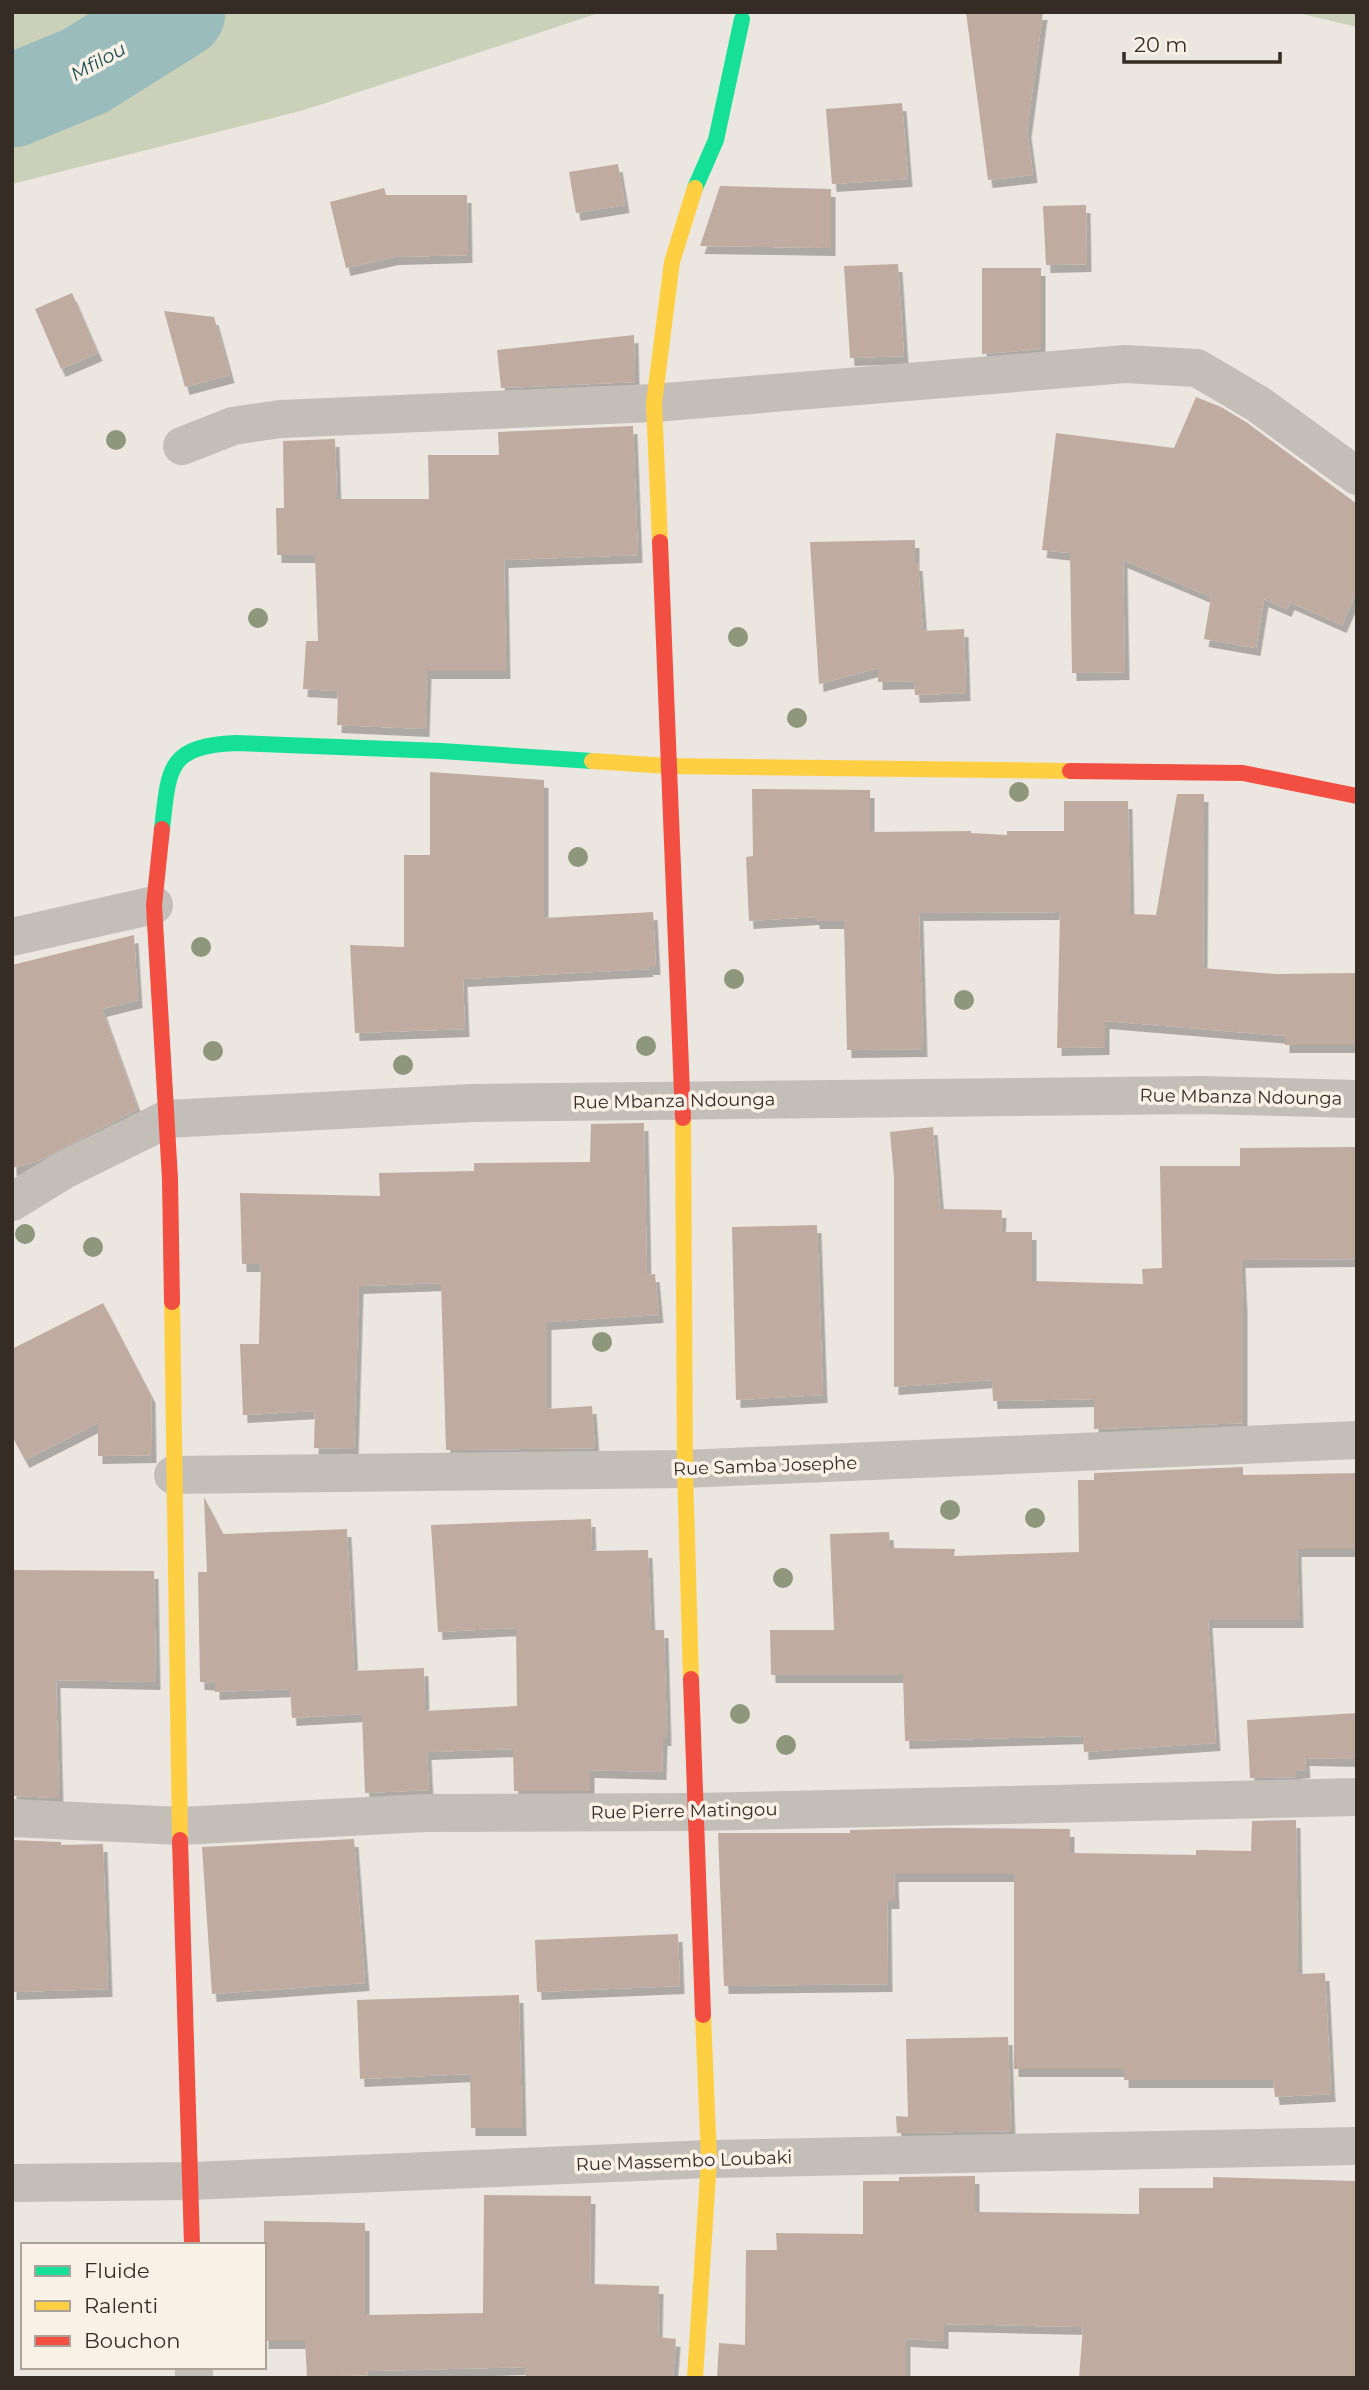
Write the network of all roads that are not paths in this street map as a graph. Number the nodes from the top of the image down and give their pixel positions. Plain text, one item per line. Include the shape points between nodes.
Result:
1 (741, 19) dead end
2 (654, 403) junction
3 (182, 446) dead end
4 (1357, 476) edge
5 (668, 766) junction
6 (1357, 796) edge
7 (154, 905) junction
8 (12, 937) edge
9 (1357, 1099) edge
10 (683, 1101) junction
11 (167, 1119) junction
12 (12, 1202) edge
13 (1357, 1440) edge
14 (685, 1469) junction
15 (173, 1475) junction
16 (1357, 1797) edge
17 (695, 1812) junction
18 (12, 1818) edge
19 (180, 1826) junction
20 (1357, 2146) edge
21 (709, 2159) junction
22 (191, 2181) junction
23 (12, 2183) edge
24 (192, 2243) edge
25 (695, 2378) edge

1 - 2 street via 716,141 691,199 672,262
2 - 3 street via 280,419 233,426
2 - 4 street via 1125,364 1197,368 1258,404
2 - 5 street
5 - 6 street via 1243,773
5 - 7 street via 440,751 210,744 184,753 168,775
5 - 10 street
7 - 8 street
7 - 11 street
9 - 10 street, Rue Mbanza Ndounga via 1201,1095
10 - 11 street, Rue Mbanza Ndounga via 472,1102
10 - 14 street
11 - 12 street, Rue Mbanza Ndounga via 64,1170
11 - 15 street
13 - 14 street, Rue Samba Josephe
14 - 15 street, Rue Samba Josephe
14 - 17 street
15 - 19 street
16 - 17 street, Rue Pierre Matingou
17 - 19 street, Rue Pierre Matingou via 425,1813
17 - 21 street
18 - 19 street, Rue Pierre Matingou
19 - 22 street
20 - 21 street, Rue Massembo Loubaki
21 - 22 street, Rue Massembo Loubaki
21 - 25 street
22 - 23 street, Rue Massembo Loubaki
22 - 24 street

